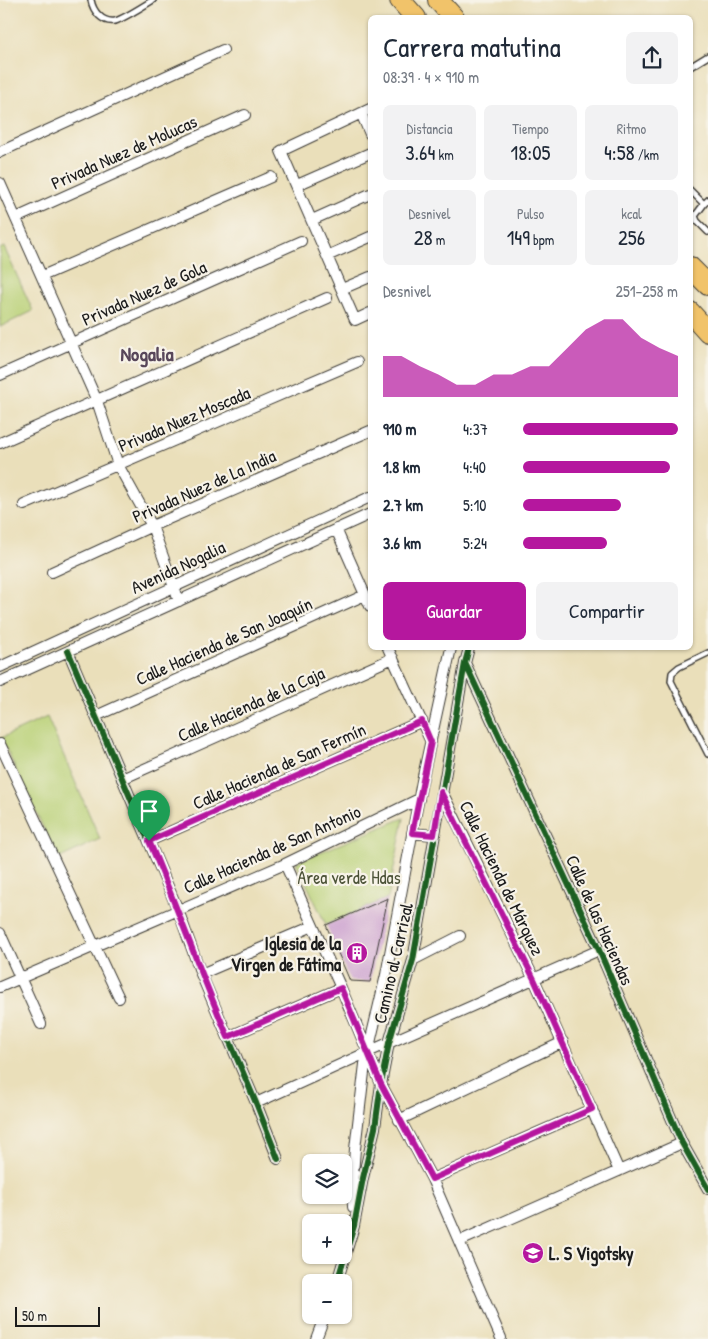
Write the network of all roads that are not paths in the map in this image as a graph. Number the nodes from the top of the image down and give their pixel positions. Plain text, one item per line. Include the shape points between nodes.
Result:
1 (91, 0) edge
2 (153, 0) edge
3 (400, 0) edge
4 (438, 0) edge
5 (413, 15) edge
6 (451, 15) edge
7 (223, 50) dead end
8 (708, 56) edge
9 (693, 65) edge
10 (365, 111) edge
11 (245, 115) dead end
12 (368, 125) edge
13 (0, 152) edge
14 (368, 154) edge
15 (271, 177) dead end
16 (0, 183) edge
17 (297, 186) junction
18 (693, 192) edge
19 (368, 195) edge
20 (706, 202) edge
21 (5, 205) edge
22 (16, 218) junction
23 (312, 220) junction
24 (708, 232) edge
25 (368, 238) edge
26 (301, 241) dead end
27 (327, 256) junction
28 (693, 270) edge
29 (42, 276) junction
30 (368, 278) edge
31 (708, 285) edge
32 (342, 289) junction
33 (327, 298) dead end
34 (368, 314) edge
35 (693, 315) edge
36 (708, 332) edge
37 (71, 342) junction
38 (357, 362) dead end
39 (0, 375) edge
40 (97, 401) junction
41 (368, 432) edge
42 (0, 443) edge
43 (118, 465) junction
44 (368, 498) edge
45 (24, 505) dead end
46 (368, 515) edge
47 (152, 526) junction
48 (336, 529) junction
49 (52, 572) dead end
50 (173, 588) junction
51 (365, 595) junction
52 (179, 601) junction
53 (368, 602) edge
54 (389, 650) edge
55 (451, 650) edge
56 (468, 650) edge
57 (68, 652) junction
58 (708, 653) edge
59 (393, 658) junction
60 (465, 663) junction
61 (0, 667) edge
62 (0, 682) edge
63 (96, 716) junction
64 (422, 721) junction
65 (431, 742) junction
66 (0, 744) edge
67 (708, 754) edge
68 (122, 779) junction
69 (441, 792) junction
70 (419, 799) junction
71 (412, 833) junction
72 (434, 835) junction
73 (149, 841) junction
74 (285, 864) junction
75 (178, 910) junction
76 (313, 926) junction
77 (0, 933) edge
78 (460, 936) dead end
79 (93, 946) junction
80 (599, 950) junction
81 (413, 960) junction
82 (201, 974) junction
83 (20, 978) junction
84 (534, 979) junction
85 (0, 987) edge
86 (341, 988) junction
87 (119, 998) dead end
88 (41, 1024) dead end
89 (228, 1037) junction
90 (563, 1042) junction
91 (389, 1043) junction
92 (368, 1052) junction
93 (381, 1084) junction
94 (256, 1103) junction
95 (592, 1109) junction
96 (399, 1120) junction
97 (682, 1143) junction
98 (278, 1159) dead end
99 (619, 1171) junction
100 (432, 1179) junction
101 (708, 1190) edge
102 (354, 1226) junction
103 (460, 1241) junction
104 (340, 1274) edge
105 (322, 1324) edge
106 (501, 1338) edge
107 (316, 1339) edge

1 - 2 lane via 96,13 104,20 116,21
3 - 5 highway
4 - 6 highway
7 - 13 street
8 - 9 lane
10 - 12 street
10 - 17 street via 281,151
11 - 22 street, Privada Nuez de Molucas
14 - 17 street
15 - 29 street
16 - 21 street
17 - 23 street
18 - 20 lane
19 - 23 street
20 - 24 lane via 695,216
21 - 22 street
22 - 29 street
23 - 27 street
25 - 27 street
26 - 37 street, Privada Nuez de Gola
27 - 32 street
28 - 31 highway
29 - 37 street
30 - 32 street
32 - 34 street via 355,320
33 - 40 street
35 - 36 highway
37 - 39 street, Privada Nuez de Gola
37 - 40 street
38 - 43 street, Privada Nuez Moscada
40 - 42 street
40 - 43 street
41 - 47 street, Privada Nuez de La India
43 - 45 street, Privada Nuez Moscada
43 - 47 street
44 - 50 street, Avenida Nogalia
46 - 48 street, Avenida Nogalia
47 - 49 street, Privada Nuez de La India
47 - 50 street
48 - 51 street
48 - 52 street, Avenida Nogalia
50 - 52 street
50 - 61 street, Avenida Nogalia
51 - 53 street
51 - 63 street, Calle Hacienda de San Joaquín
52 - 57 street, Avenida Nogalia
54 - 59 street
55 - 65 street, Camino al Carrizal
56 - 60 street, Camino al Carrizal
57 - 62 street, Avenida Nogalia
57 - 63 street
58 - 67 lane via 672,673 671,681
59 - 64 street
59 - 68 street, Calle Hacienda de la Caja
60 - 69 street, Camino al Carrizal
60 - 80 street, Calle de las Haciendas
63 - 68 street
64 - 65 street
64 - 73 street, Calle Hacienda de San Fermín
65 - 70 street, Camino al Carrizal
66 - 79 street
68 - 73 street
69 - 72 street, Camino al Carrizal
69 - 84 street, Calle Hacienda de Márquez
70 - 71 street, Camino al Carrizal
70 - 74 street, Calle Hacienda de San Antonio
71 - 72 street
71 - 92 street, Camino al Carrizal
72 - 81 street, Camino al Carrizal
73 - 75 street
74 - 75 street, Calle Hacienda de San Antonio
74 - 76 street
75 - 79 street, Calle Hacienda de San Antonio
75 - 82 street
76 - 82 street
76 - 86 street
77 - 83 street
78 - 81 street
79 - 83 street, Calle Hacienda de San Antonio
79 - 87 street
80 - 84 street
80 - 97 street, Calle de las Haciendas
81 - 91 street, Camino al Carrizal
82 - 89 street
83 - 85 street, Calle Hacienda de San Antonio
83 - 88 street
84 - 90 street, Calle Hacienda de Márquez
84 - 91 street
86 - 89 street
86 - 92 street
89 - 94 street
90 - 95 street, Calle Hacienda de Márquez
90 - 96 street
91 - 92 street
91 - 93 street, Camino al Carrizal
92 - 93 street
92 - 94 street
92 - 102 street, Camino al Carrizal via 354,1158
93 - 96 street
93 - 102 street, Camino al Carrizal
94 - 98 street
95 - 99 street, Calle Hacienda de Márquez
95 - 100 street
96 - 100 street
97 - 99 street
97 - 101 street, Calle de las Haciendas
99 - 103 street
100 - 103 street
102 - 104 street, Camino al Carrizal
103 - 106 street
105 - 107 street

